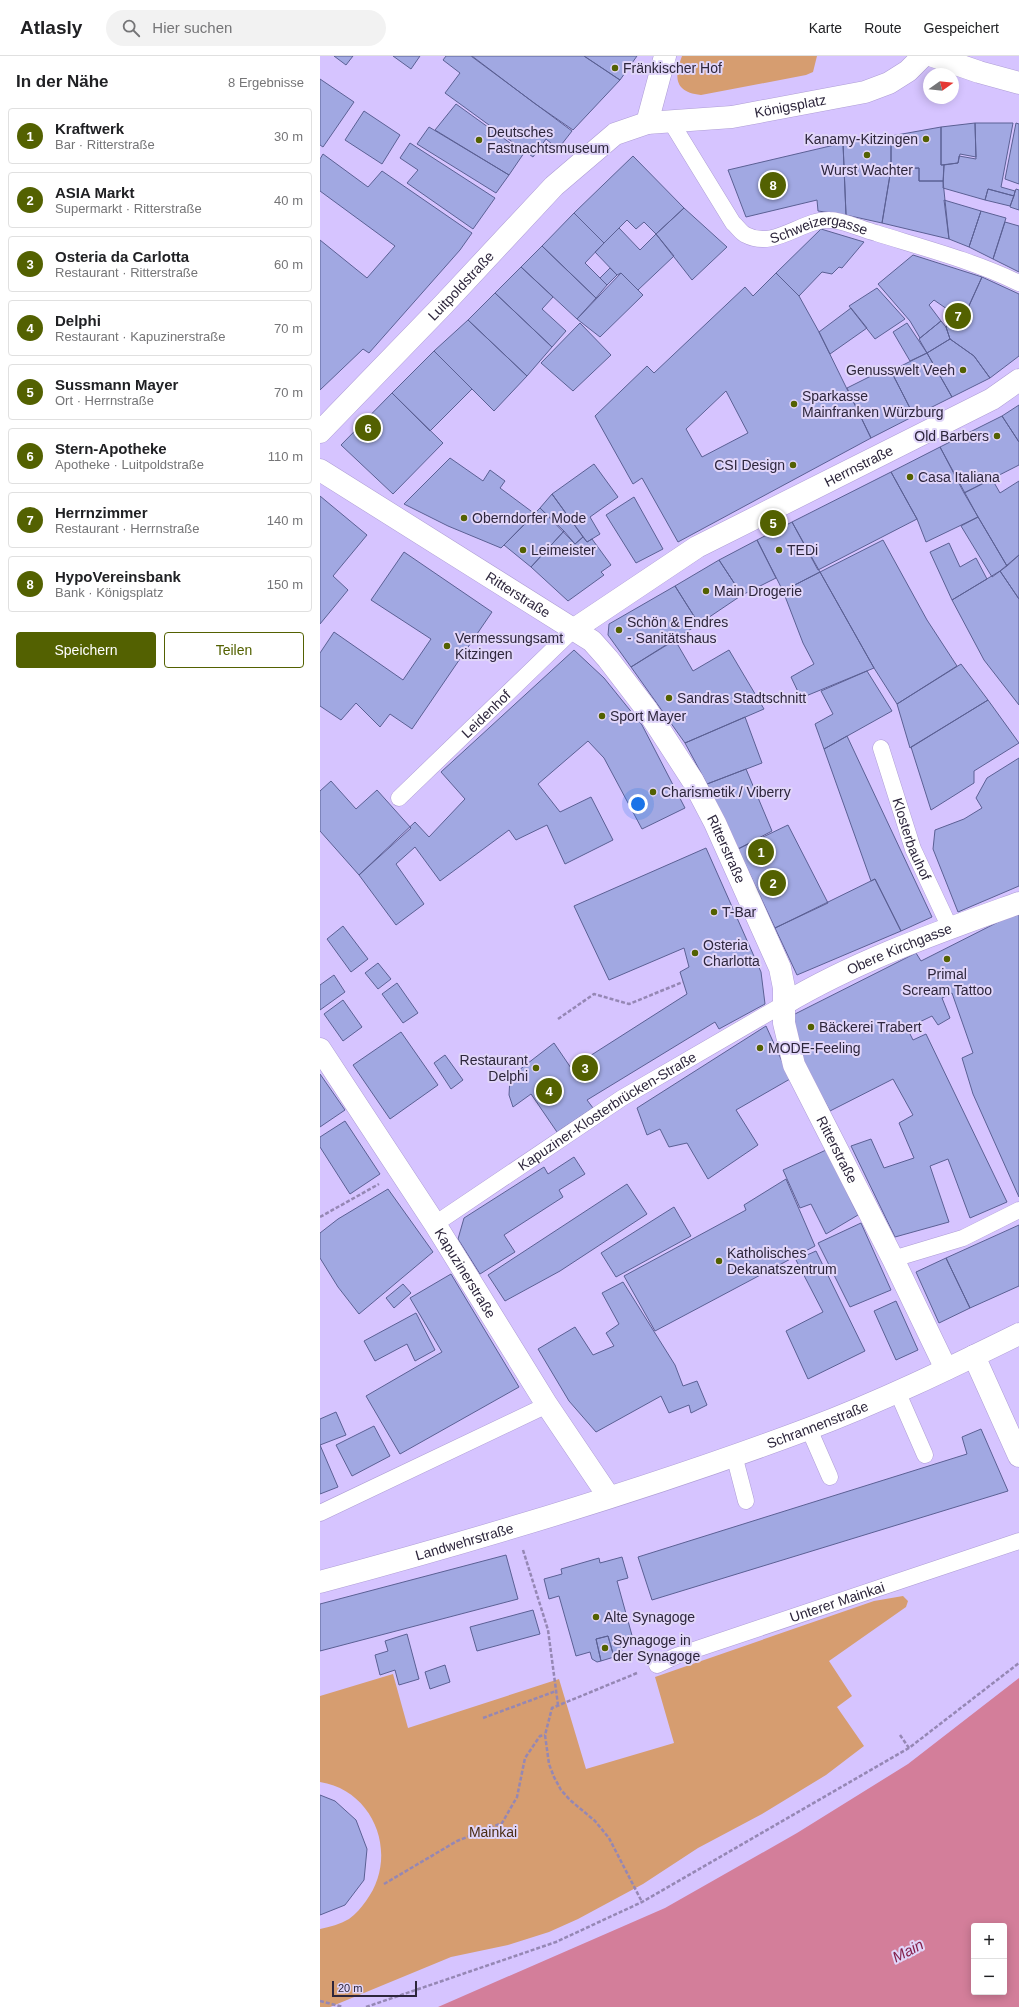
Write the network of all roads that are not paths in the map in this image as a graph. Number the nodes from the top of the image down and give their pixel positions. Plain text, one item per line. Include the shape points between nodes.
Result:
1 (665, 56) edge
2 (923, 56) edge
3 (933, 56) edge
4 (1018, 81) edge
5 (671, 122) junction
6 (647, 123) junction
7 (604, 141) joint
8 (1019, 283) edge
9 (1019, 380) edge
10 (320, 432) edge
11 (320, 470) edge
12 (572, 630) junction
13 (881, 748) dead end
14 (399, 798) dead end
15 (1019, 903) edge
16 (950, 928) junction
17 (784, 1004) junction
18 (320, 1049) edge
19 (1019, 1210) edge
20 (435, 1224) junction
21 (893, 1260) junction
22 (1019, 1334) edge
23 (974, 1356) junction
24 (946, 1369) junction
25 (897, 1391) junction
26 (547, 1405) junction
27 (809, 1429) junction
28 (734, 1455) junction
29 (925, 1455) dead end
30 (1019, 1456) edge
31 (830, 1476) dead end
32 (609, 1497) junction
33 (746, 1501) dead end
34 (320, 1513) edge
35 (1019, 1542) edge
36 (320, 1582) edge
37 (657, 1665) road end

1 - 6 street
2 - 5 street, Königsplatz via 889,83 865,92 732,117
3 - 4 street via 979,72
5 - 6 street, Königsplatz
5 - 8 lane, Schweizergasse via 733,223 746,235 763,240 784,235 810,222 830,220 949,255
6 - 7 street, Königsplatz via 614,134
7 - 10 street, Luitpoldstraße via 554,186
9 - 12 street, Herrnstraße via 992,399 684,547
11 - 12 street, Ritterstraße
12 - 14 lane, Leidenhof
12 - 17 street, Ritterstraße via 592,641 608,658 647,710 693,781 780,968
13 - 16 lane, Klosterbauhof via 913,849
15 - 16 street, Obere Kirchgasse
16 - 17 street, Obere Kirchgasse via 898,947 815,986
17 - 20 lane, Kapuziner-Klosterbrücken-Straße via 622,1098
17 - 21 street, Ritterstraße via 784,1023 794,1065
18 - 20 street, Kapuzinerstraße
19 - 21 lane via 962,1238
20 - 26 street, Kapuzinerstraße
21 - 24 street, Ritterstraße
22 - 23 street, Schrannenstraße
23 - 24 street, Schrannenstraße
23 - 30 street
24 - 25 street, Schrannenstraße
25 - 27 street, Schrannenstraße
25 - 29 lane
26 - 32 street, Kapuzinerstraße
26 - 34 lane
27 - 28 street, Schrannenstraße
27 - 31 lane
28 - 32 street, Schrannenstraße
28 - 33 lane
32 - 36 street, Landwehrstraße via 456,1545
35 - 37 lane, Unterer Mainkai via 676,1656

